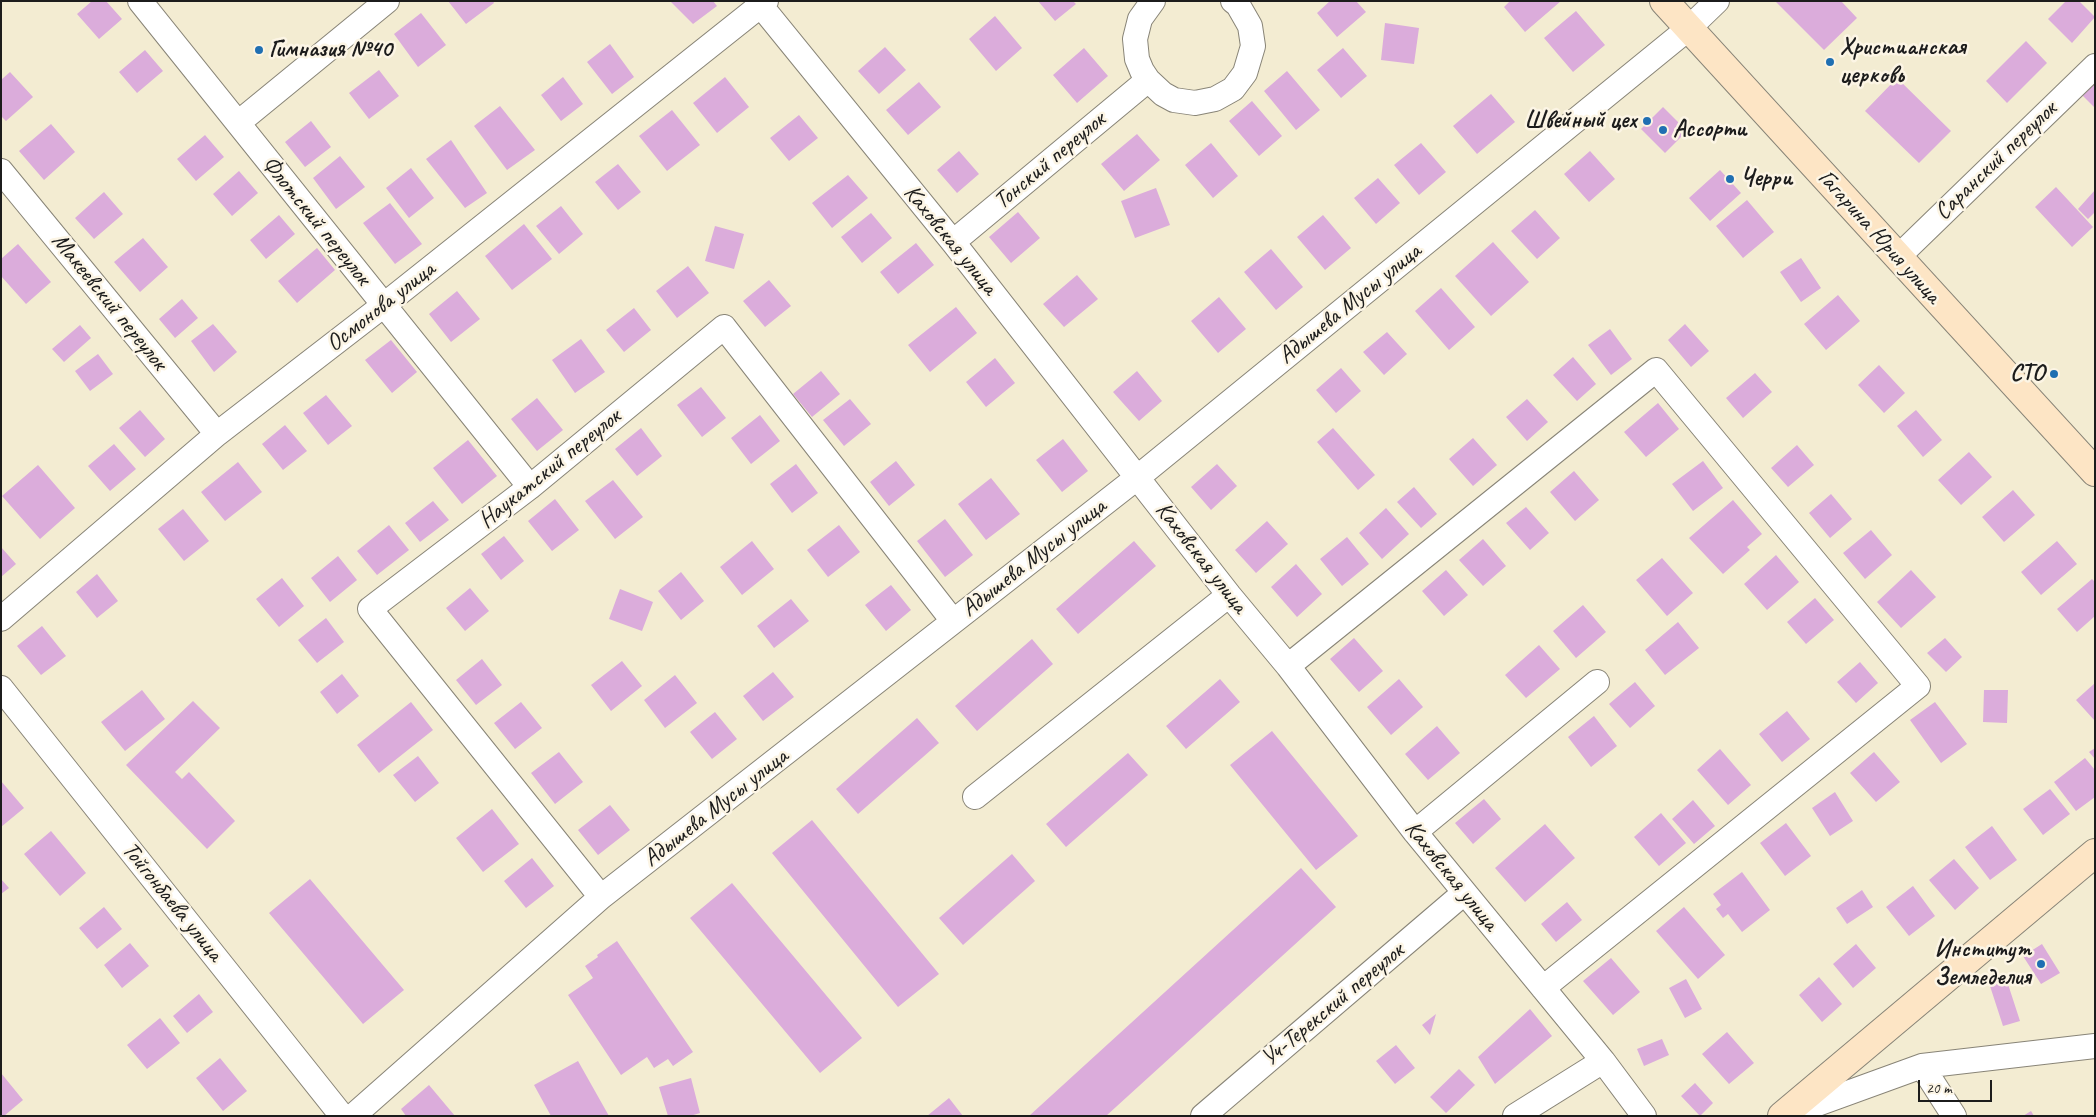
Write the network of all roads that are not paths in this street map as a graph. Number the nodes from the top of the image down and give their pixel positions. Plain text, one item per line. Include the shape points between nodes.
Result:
1 (140, 1) edge
2 (387, 1) edge
3 (1153, 1) edge
4 (1233, 1) edge
5 (1664, 1) edge
6 (1717, 1) edge
7 (761, 3) edge
8 (1689, 28) junction
9 (2095, 66) edge
10 (1148, 80) junction
11 (238, 123) junction
12 (1, 171) edge
13 (953, 242) junction
14 (1898, 256) junction
15 (384, 305) junction
16 (217, 434) junction
17 (2095, 472) edge
18 (1138, 477) junction
19 (530, 487) junction
20 (1229, 595) junction
21 (1, 619) edge
22 (954, 621) junction
23 (1288, 666) junction
24 (1597, 682) dead end
25 (1, 688) edge
26 (975, 797) dead end
27 (1415, 832) junction
28 (2095, 853) edge
29 (1464, 893) junction
30 (602, 897) junction
31 (1543, 988) junction
32 (2095, 1046) edge
33 (1603, 1061) junction
34 (1922, 1066) junction
35 (342, 1116) edge
36 (352, 1116) edge
37 (1203, 1116) edge
38 (1515, 1116) edge
39 (1644, 1116) edge
40 (1783, 1116) edge
41 (1954, 1116) edge

1 - 11 street, Флотский переулок
2 - 11 street
3 - 10 street via 1140,19 1135,39 1137,59
4 - 10 street via 1250,26 1253,46 1245,73 1233,89 1214,99 1195,103 1174,100
5 - 8 main road, Гагарина Юрия улица
6 - 8 street, Адышева Мусы улица
7 - 13 street, Каховская улица
7 - 15 street, Осмонова улица
8 - 14 main road, Гагарина Юрия улица
8 - 18 street, Адышева Мусы улица
9 - 14 street, Саранский переулок
10 - 13 street, Тонский переулок
11 - 15 street, Флотский переулок
12 - 16 street, Макеевский переулок
13 - 18 street, Каховская улица
14 - 17 main road, Гагарина Юрия улица
15 - 16 street, Осмонова улица
15 - 19 street, Флотский переулок
16 - 21 street, Осмонова улица
18 - 20 street, Каховская улица
18 - 22 street, Адышева Мусы улица
19 - 22 street, Наукатский переулок via 724,327
19 - 30 street, Наукатский переулок via 370,609
20 - 23 street, Каховская улица
20 - 26 street
22 - 30 street, Адышева Мусы улица
23 - 27 street, Каховская улица
23 - 31 street via 1656,370 1918,686
24 - 27 street
25 - 35 street, Тойгонбаева улица
27 - 29 street, Каховская улица
28 - 40 main road
29 - 31 street, Каховская улица
29 - 37 street, Уч-Терекский переулок
30 - 36 street, Адышева Мусы улица
31 - 33 street, Каховская улица
32 - 34 street
33 - 38 street
33 - 39 street, Каховская улица
34 - 40 street
34 - 41 street

